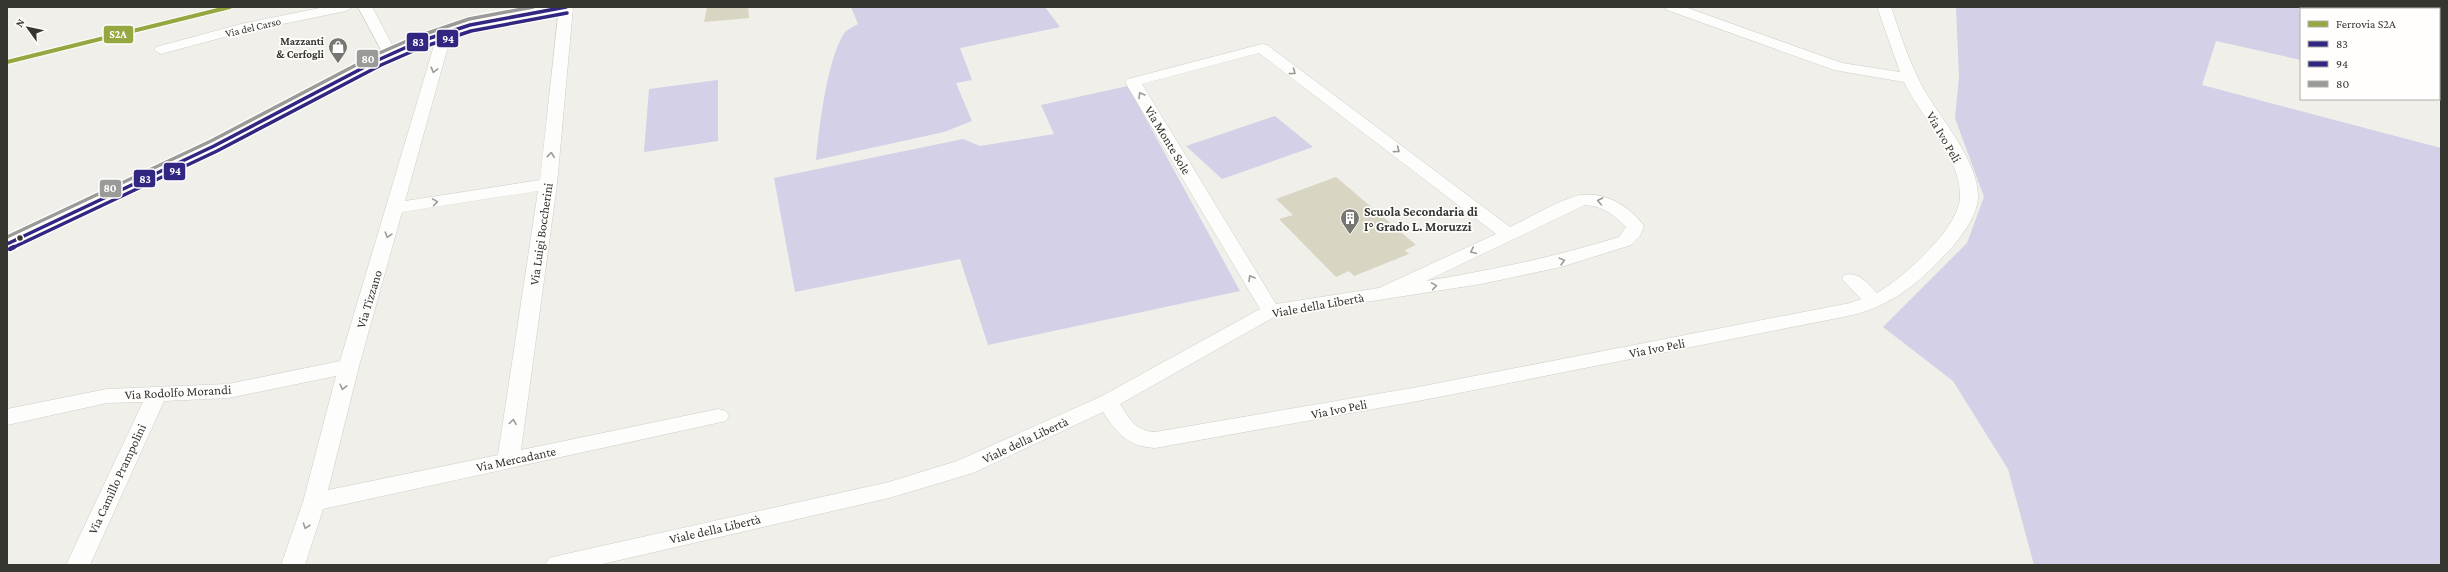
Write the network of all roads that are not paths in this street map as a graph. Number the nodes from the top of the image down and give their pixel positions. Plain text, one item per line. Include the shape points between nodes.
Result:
1 (346, 7) edge
2 (365, 7) edge
3 (566, 7) edge
4 (1672, 7) edge
5 (1884, 7) edge
6 (445, 32) junction
7 (161, 50) dead end
8 (390, 54) junction
9 (1910, 78) junction
10 (548, 184) junction
11 (396, 208) junction
12 (1508, 234) junction
13 (7, 244) edge
14 (1851, 280) dead end
15 (1382, 294) junction
16 (1874, 301) junction
17 (1271, 311) junction
18 (349, 366) junction
19 (157, 394) junction
20 (1107, 402) junction
21 (718, 416) dead end
22 (7, 417) edge
23 (508, 461) junction
24 (314, 502) junction
25 (78, 565) edge
26 (293, 565) edge
27 (557, 565) edge

1 - 7 street, Via del Carso via 241,28
2 - 8 street
3 - 6 main road via 515,15
10 -> 3 street, Via Luigi Boccherini
4 - 9 street via 1839,68
5 - 9 street, Via Ivo Peli
6 - 8 main road
6 -> 11 street, Via Tizzano
8 - 13 main road via 214,146
9 - 16 street, Via Ivo Peli via 1963,169 1969,197 1958,225 1934,256 1906,281
11 -> 10 street
23 -> 10 street, Via Luigi Boccherini
11 -> 18 street, Via Tizzano
12 -> 15 street
15 -> 12 street, Viale della Libertà via 1561,262 1625,241 1631,236 1635,226 1612,204 1582,200
17 -> 12 street, Via Monte Sole via 1133,82 1262,48
14 - 16 street
15 - 17 street, Viale della Libertà
16 - 20 street, Via Ivo Peli via 1854,309 1550,369 1306,416 1155,440 1141,440 1128,433
17 - 20 street, Viale della Libertà
18 - 19 street, Via Rodolfo Morandi via 228,391
18 -> 24 street, Via Tizzano
19 - 22 street, Via Rodolfo Morandi via 107,396
19 - 25 street, Via Camillo Prampolini
20 - 27 street, Viale della Libertà via 965,467 897,488
21 - 23 street, Via Mercadante
23 - 24 street, Via Mercadante
24 -> 26 street, Via Tizzano

